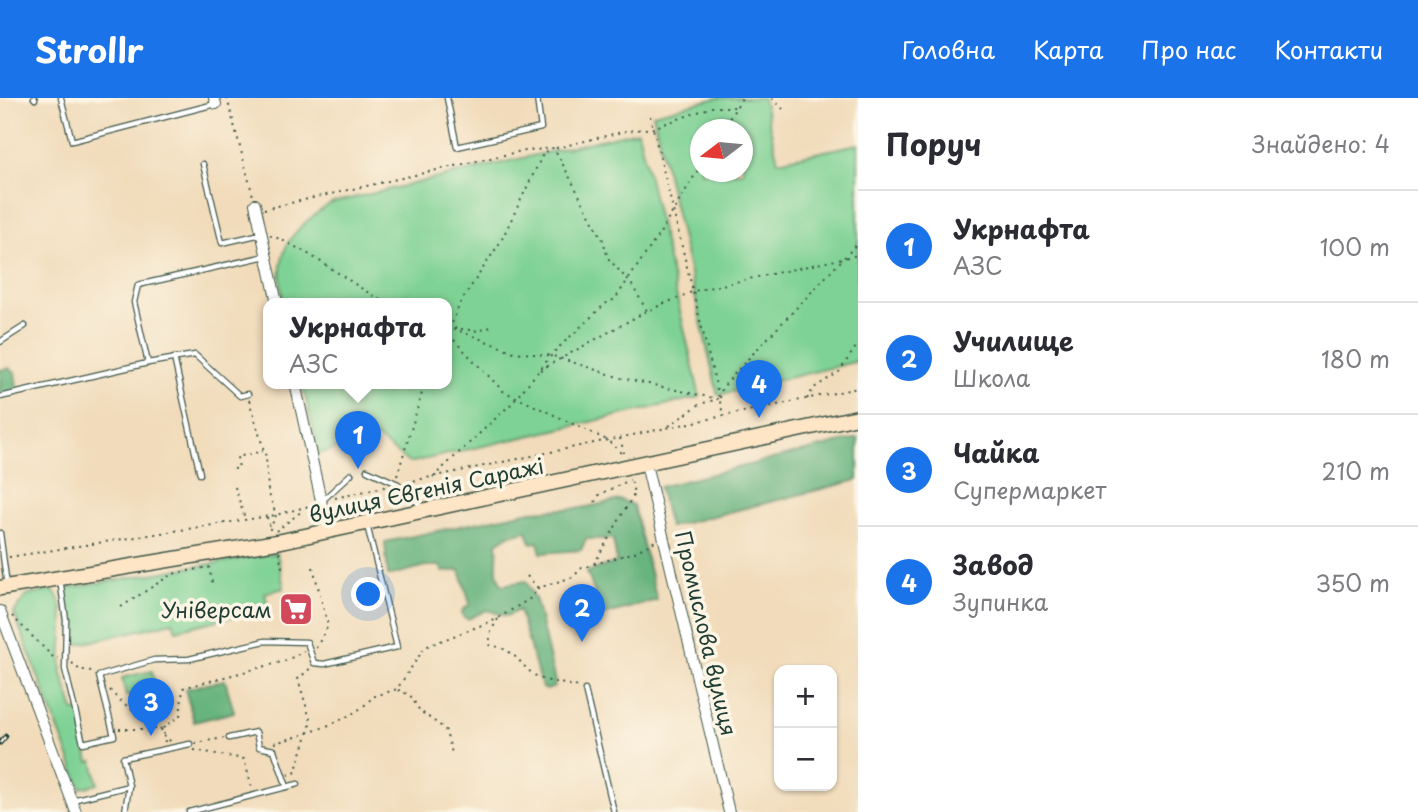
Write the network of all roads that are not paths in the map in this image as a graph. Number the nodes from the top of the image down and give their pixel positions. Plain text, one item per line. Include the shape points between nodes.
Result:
1 (61, 98) edge
2 (447, 98) edge
3 (537, 98) edge
4 (215, 101) edge
5 (204, 164) dead end
6 (256, 207) road end
7 (261, 232) junction
8 (267, 256) junction
9 (276, 298) edge
10 (25, 326) dead end
11 (0, 342) edge
12 (174, 358) junction
13 (148, 363) junction
14 (296, 389) edge
15 (248, 394) road end
16 (0, 397) edge
17 (858, 417) edge
18 (646, 464) junction
19 (367, 470) dead end
20 (200, 474) dead end
21 (351, 474) dead end
22 (321, 501) junction
23 (425, 512) junction
24 (367, 524) junction
25 (328, 532) junction
26 (0, 533) edge
27 (60, 579) junction
28 (3, 587) edge
29 (1, 614) edge
30 (585, 690) road end
31 (229, 738) road end
32 (190, 744) road end
33 (298, 784) dead end
34 (130, 786) junction
35 (287, 787) junction
36 (71, 801) junction
37 (76, 812) edge
38 (125, 812) edge
39 (189, 812) edge
40 (614, 812) edge
41 (729, 812) edge

1 - 4 lane via 72,141
2 - 3 lane via 457,147 541,128
5 - 7 lane via 222,243
6 - 7 street
7 - 8 street
8 - 9 street
8 - 13 lane via 138,285 134,302
10 - 11 lane
12 - 13 lane
12 - 15 lane via 195,355 240,396
12 - 20 lane
13 - 16 lane
14 - 22 street
17 - 18 main road, вулиця Євгенія Саражі
18 - 23 main road, вулиця Євгенія Саражі
18 - 41 street, Промислова вулиця
19 - 23 lane via 398,484
21 - 22 lane
22 - 25 street
23 - 24 main road, вулиця Євгенія Саражі
24 - 25 main road, вулиця Євгенія Саражі
24 - 27 lane via 397,647 324,664 314,663 307,642 265,641 189,659 154,660 99,676 114,736 83,743 65,669 66,620
25 - 27 main road, вулиця Євгенія Саражі
26 - 28 lane via 6,557
27 - 28 main road, вулиця Євгенія Саражі
29 - 36 street
30 - 40 lane
31 - 35 lane via 256,732 260,747 274,750
32 - 34 lane via 123,758
33 - 35 lane
34 - 36 lane
34 - 38 lane
35 - 39 lane
36 - 37 street

